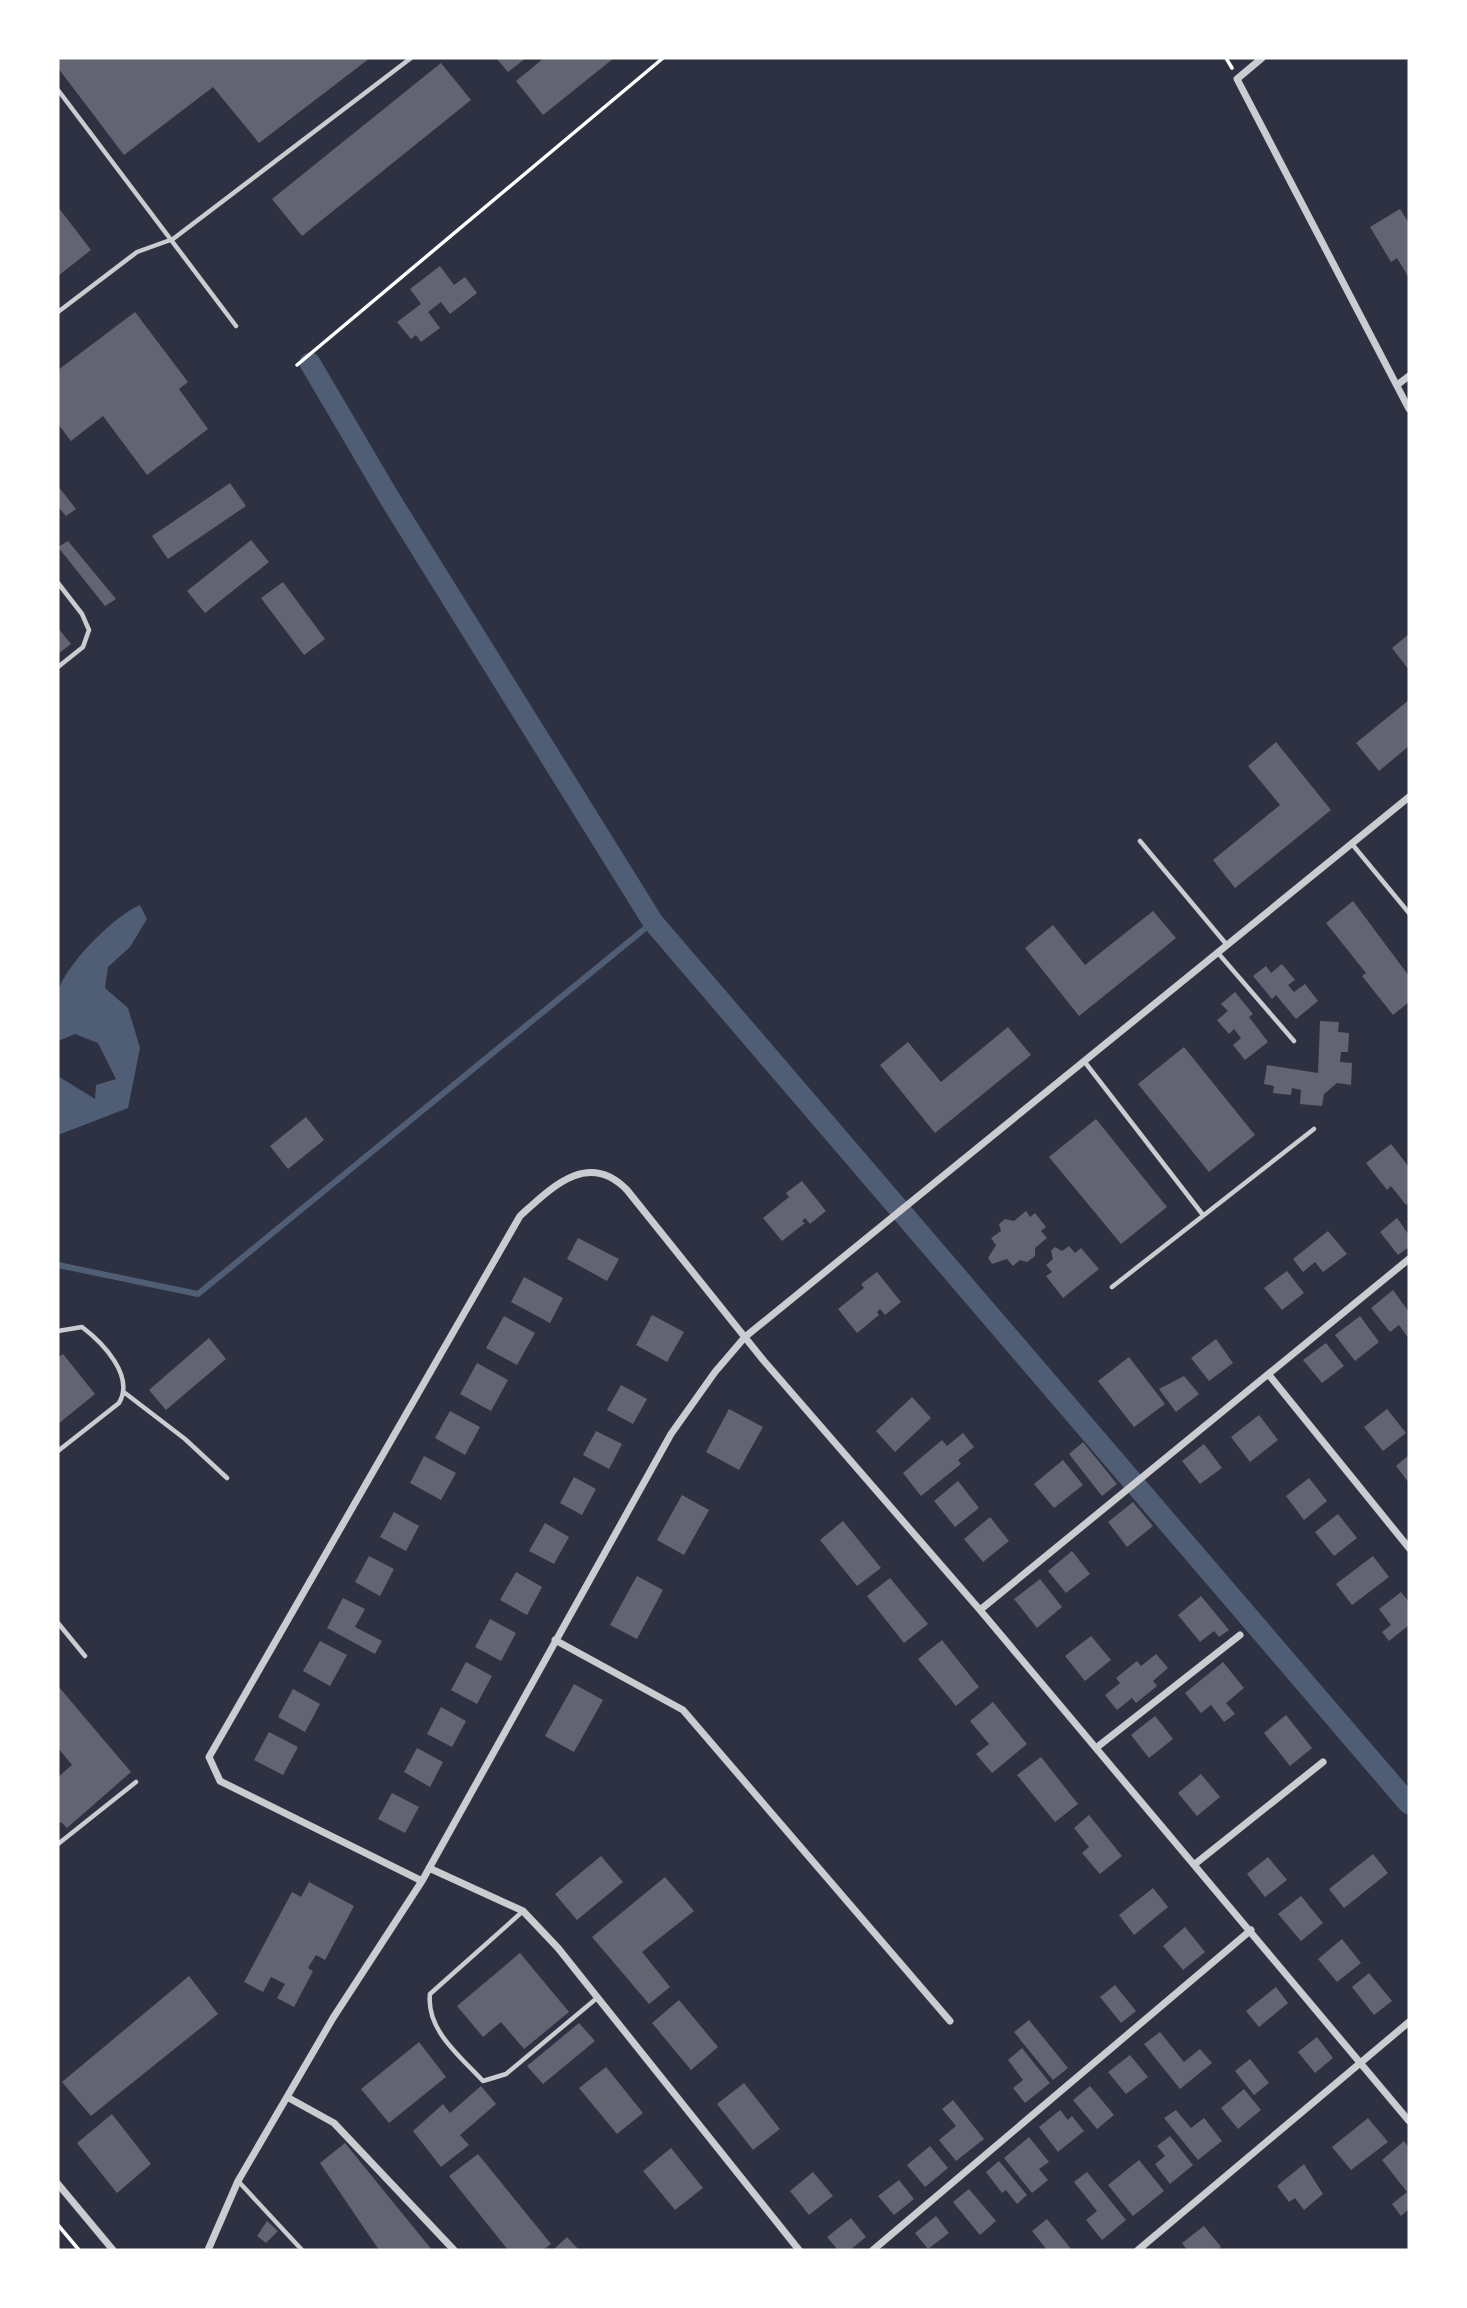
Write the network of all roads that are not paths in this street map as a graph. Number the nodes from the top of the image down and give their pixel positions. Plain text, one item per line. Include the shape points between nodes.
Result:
1 (411, 58) edge
2 (1262, 58) edge
3 (58, 90) edge
4 (173, 239) junction
5 (58, 312) edge
6 (236, 326) dead end
7 (1409, 376) edge
8 (1397, 385) junction
9 (1409, 409) edge
10 (58, 583) edge
11 (58, 667) edge
12 (1409, 796) edge
13 (1140, 841) dead end
14 (1352, 843) junction
15 (1409, 913) edge
16 (1227, 945) junction
17 (1217, 952) junction
18 (1294, 1041) dead end
19 (1083, 1061) junction
20 (1314, 1129) dead end
21 (1203, 1215) junction
22 (1409, 1259) edge
23 (1112, 1287) dead end
24 (58, 1331) edge
25 (745, 1337) junction
26 (1269, 1375) junction
27 (125, 1393) junction
28 (58, 1451) edge
29 (227, 1478) dead end
30 (1409, 1548) edge
31 (980, 1610) junction
32 (58, 1623) edge
33 (1240, 1634) dead end
34 (555, 1640) junction
35 (85, 1656) dead end
36 (1096, 1748) junction
37 (1324, 1762) dead end
38 (136, 1782) dead end
39 (58, 1844) edge
40 (1195, 1864) junction
41 (429, 1868) junction
42 (422, 1881) junction
43 (523, 1911) junction
44 (1251, 1930) junction
45 (597, 1998) junction
46 (950, 2021) dead end
47 (1409, 2022) edge
48 (1360, 2063) junction
49 (287, 2097) junction
50 (1409, 2122) edge
51 (238, 2181) junction
52 (58, 2184) edge
53 (113, 2250) edge
54 (208, 2250) edge
55 (302, 2250) edge
56 (454, 2250) edge
57 (799, 2250) edge
58 (873, 2250) edge
59 (1138, 2250) edge

1 - 4 lane
2 - 8 street via 1237,79
3 - 4 lane
4 - 5 lane via 137,252
4 - 6 lane
7 - 8 street
8 - 9 street
10 - 11 lane via 89,630 83,647
12 - 14 street
13 - 16 lane
14 - 15 lane
14 - 16 street
16 - 17 street
17 - 18 lane
17 - 19 street
19 - 21 lane
19 - 25 street
20 - 21 lane
21 - 23 lane
22 - 26 street
24 - 27 lane via 82,1327 93,1336 122,1373
25 - 31 street
25 - 34 street via 671,1434
25 - 42 street via 627,1190 602,1171 577,1174 535,1203 520,1216 493,1259 209,1757 220,1781
26 - 30 street
26 - 31 street
27 - 28 lane via 119,1403
27 - 29 lane via 186,1438
31 - 36 street
32 - 35 lane
33 - 36 street
34 - 41 street
34 - 46 street via 683,1710
36 - 40 street
37 - 40 street
38 - 39 lane
40 - 44 street
41 - 42 street
41 - 43 street
42 - 49 street
43 - 45 street
43 - 45 lane via 430,1994 435,2028 483,2081 506,2074
44 - 48 street
44 - 58 street
45 - 57 street
47 - 48 street
48 - 50 street
48 - 59 street
49 - 51 street
49 - 56 street via 334,2123
51 - 54 street
51 - 55 lane
52 - 53 street

